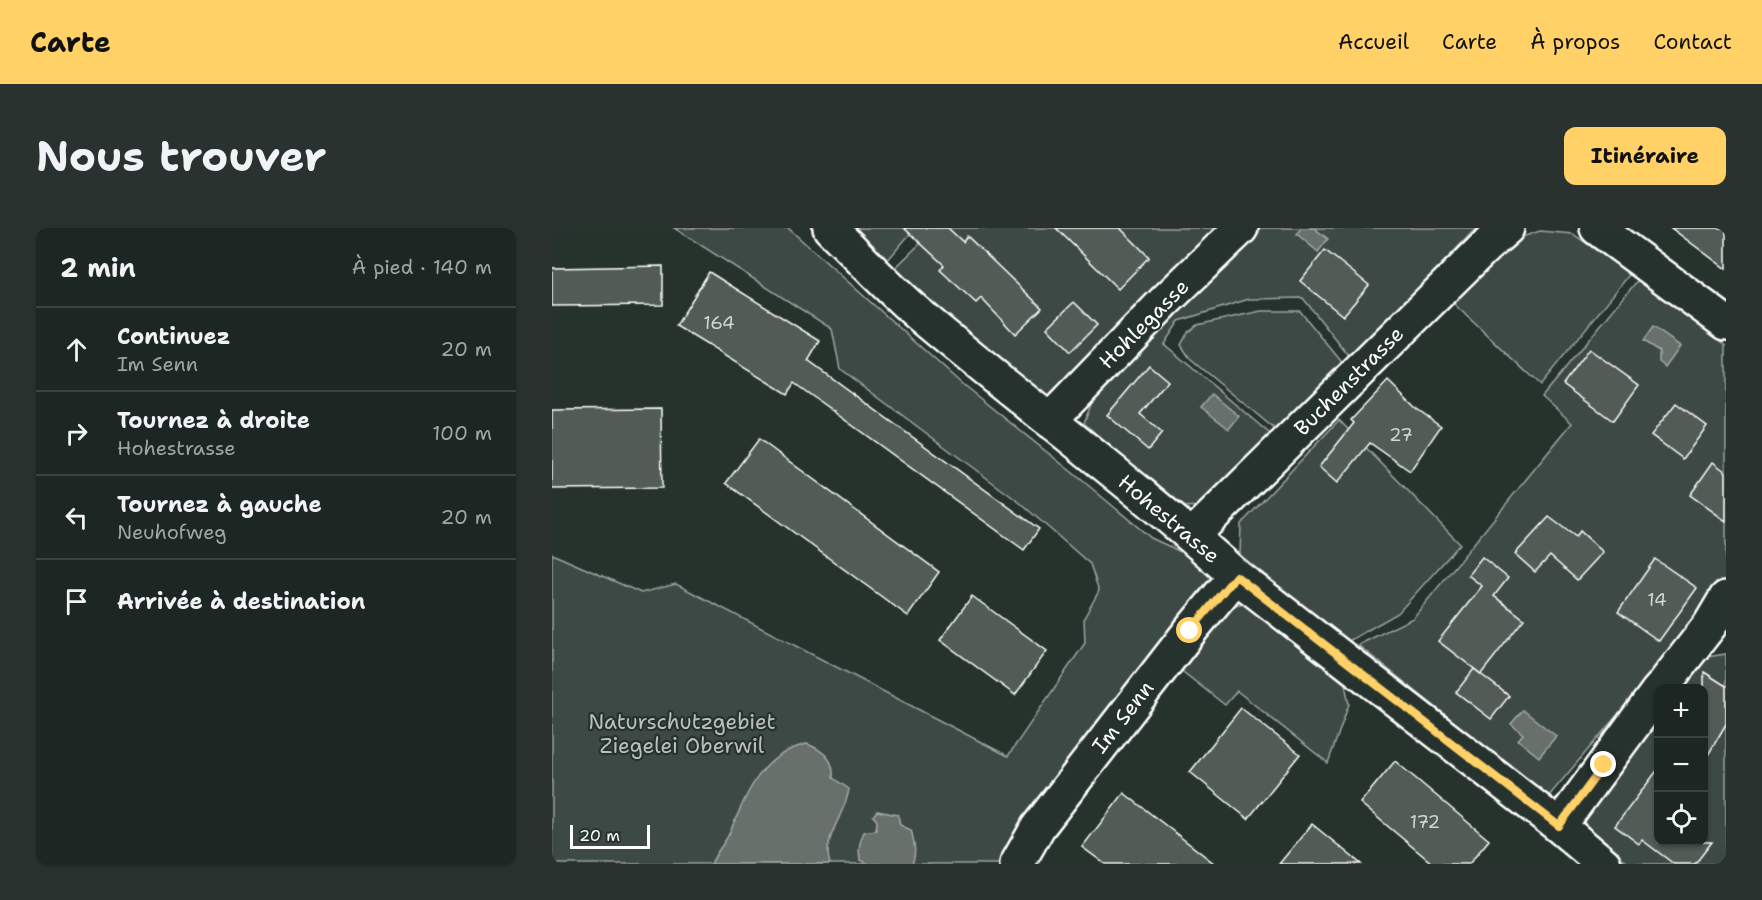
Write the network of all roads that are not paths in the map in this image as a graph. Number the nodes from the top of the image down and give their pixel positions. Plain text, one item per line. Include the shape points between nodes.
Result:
1 (830, 228) edge
2 (1241, 228) edge
3 (1507, 228) edge
4 (1597, 228) edge
5 (1726, 323) edge
6 (1049, 421) junction
7 (1192, 536) junction
8 (1236, 576) junction
9 (1721, 619) edge
10 (1665, 684) edge
11 (1654, 698) edge
12 (1559, 826) junction
13 (1017, 864) edge
14 (1604, 864) edge

1 - 6 street, Hohestrasse via 913,309
2 - 6 street, Hohlegasse
3 - 7 street, Buchenstrasse
4 - 5 street
6 - 7 street, Hohestrasse
7 - 8 street, Hohestrasse
8 - 12 street, Hohestrasse
8 - 13 street, Im Senn via 1044,819
9 - 10 street
11 - 12 street
12 - 14 street, Hohestrasse

